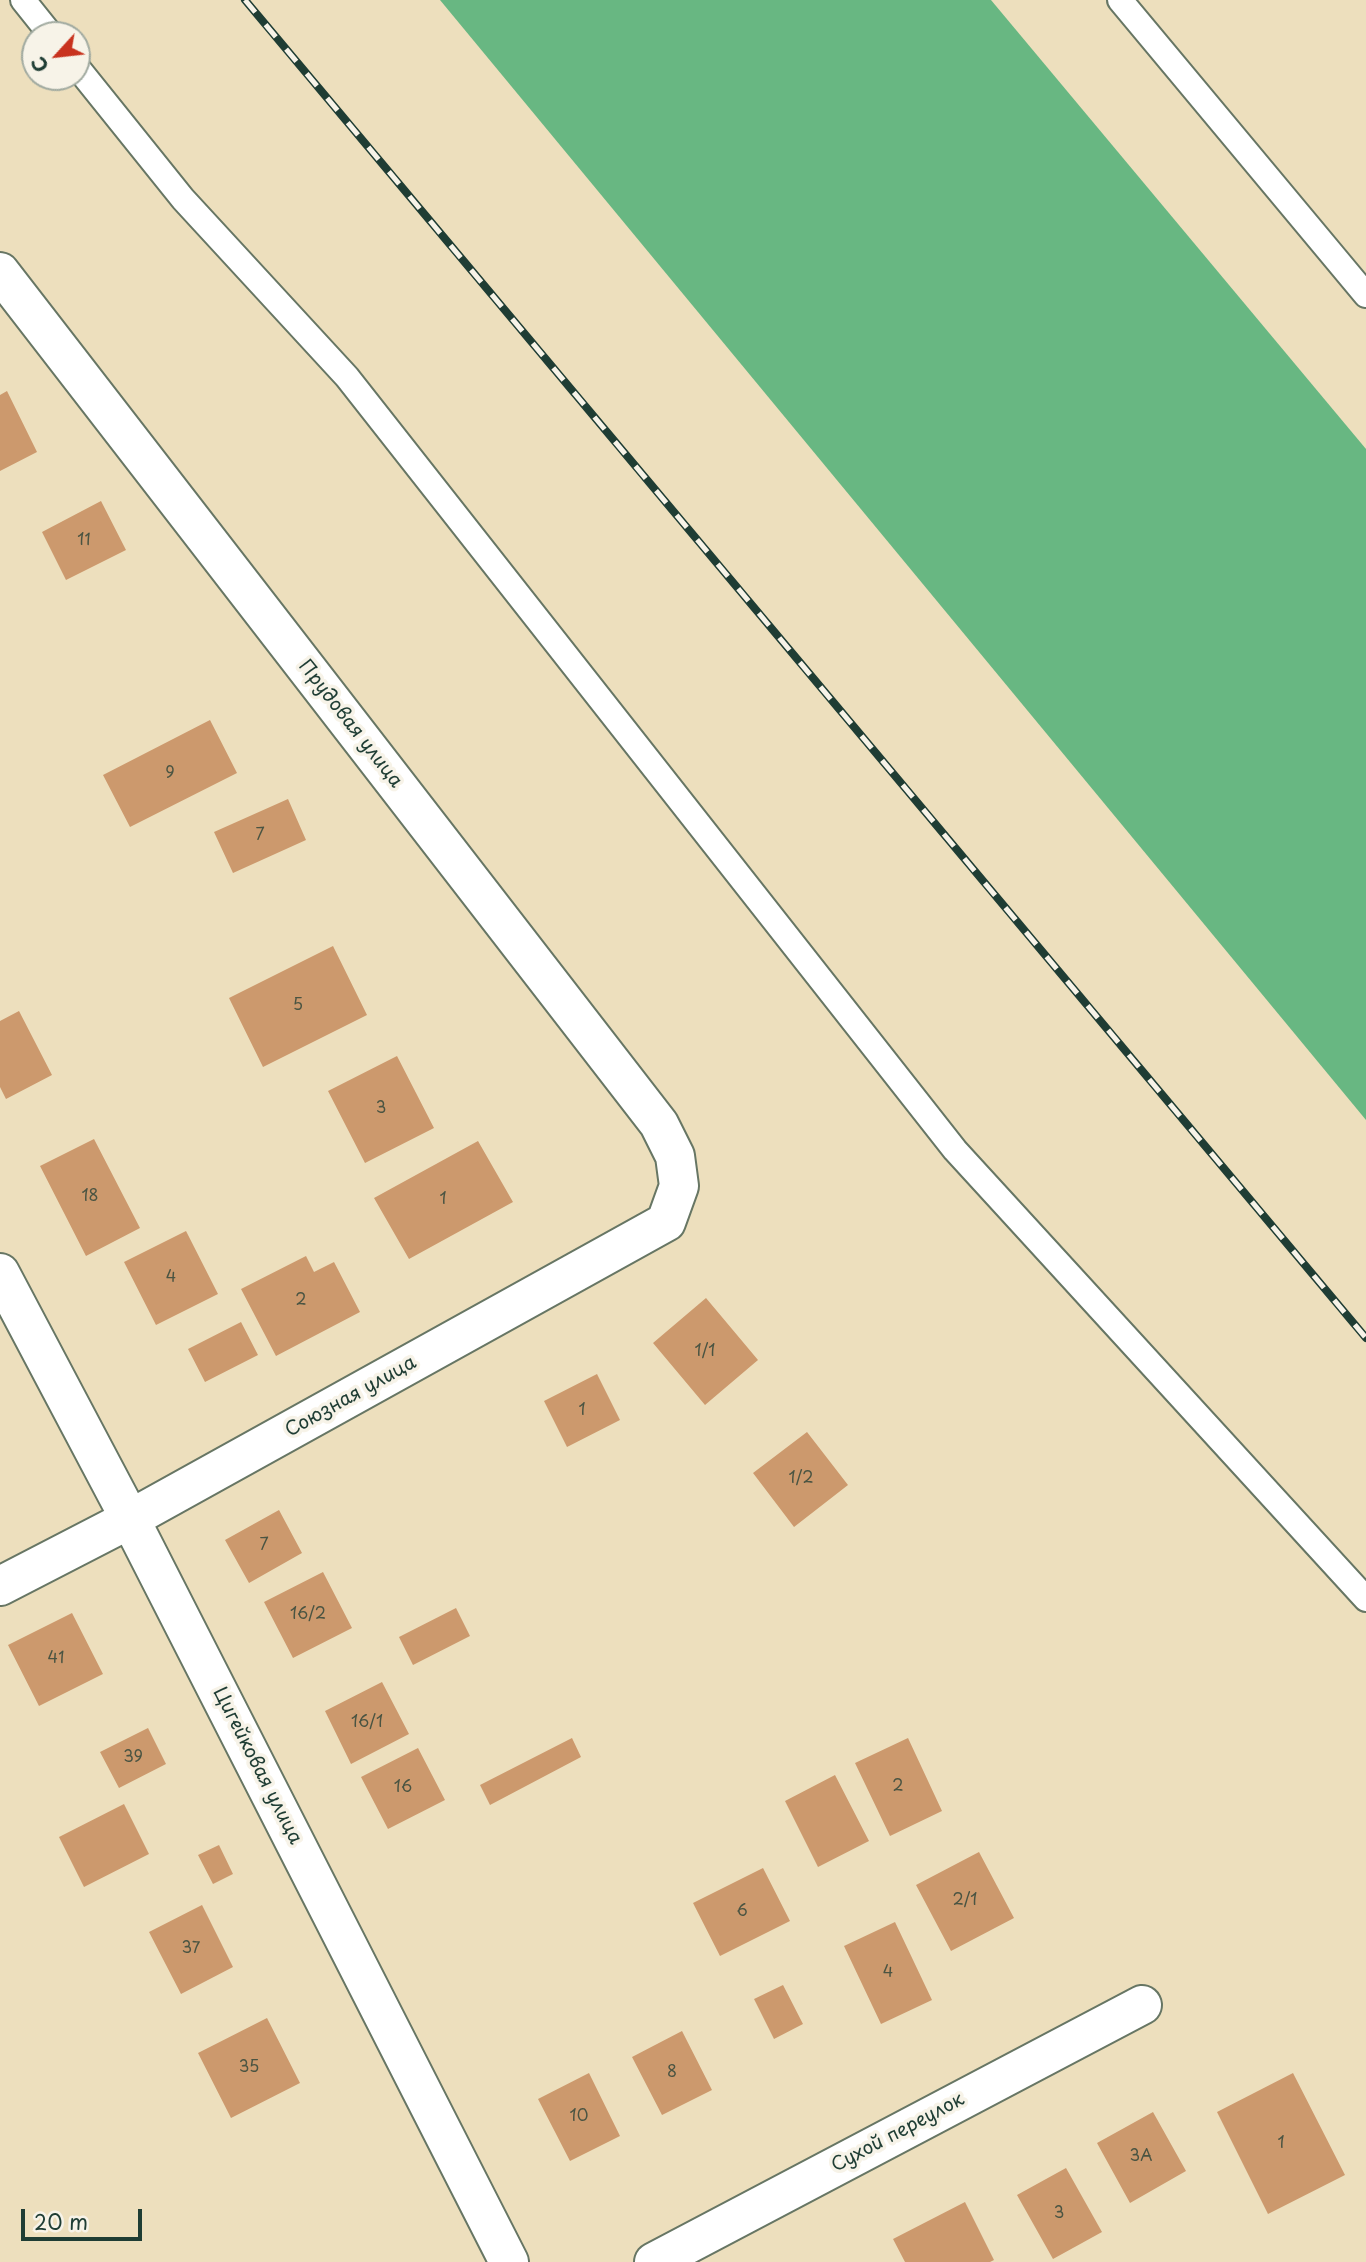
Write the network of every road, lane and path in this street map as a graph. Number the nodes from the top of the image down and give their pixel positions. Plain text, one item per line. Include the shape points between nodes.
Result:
1 (23, 0) edge
2 (1120, 0) edge
3 (40, 21) edge
4 (91, 84) edge
5 (0, 272) edge
6 (1366, 295) edge
7 (679, 1186) joint
8 (0, 1273) edge
9 (130, 1519) junction
10 (0, 1586) edge
11 (1366, 1599) edge
12 (1142, 2005) dead end
13 (509, 2262) edge
14 (654, 2262) edge

1 - 3 lane
2 - 6 lane
4 - 11 lane via 183,199 347,377 955,1150
5 - 7 street, Прудовая улица via 659,1124 675,1156
7 - 9 street, Союзная улица via 666,1222
8 - 9 street, Цигейковая улица
9 - 10 street, Союзная улица
9 - 13 street, Цигейковая улица
12 - 14 street, Сухой переулок

